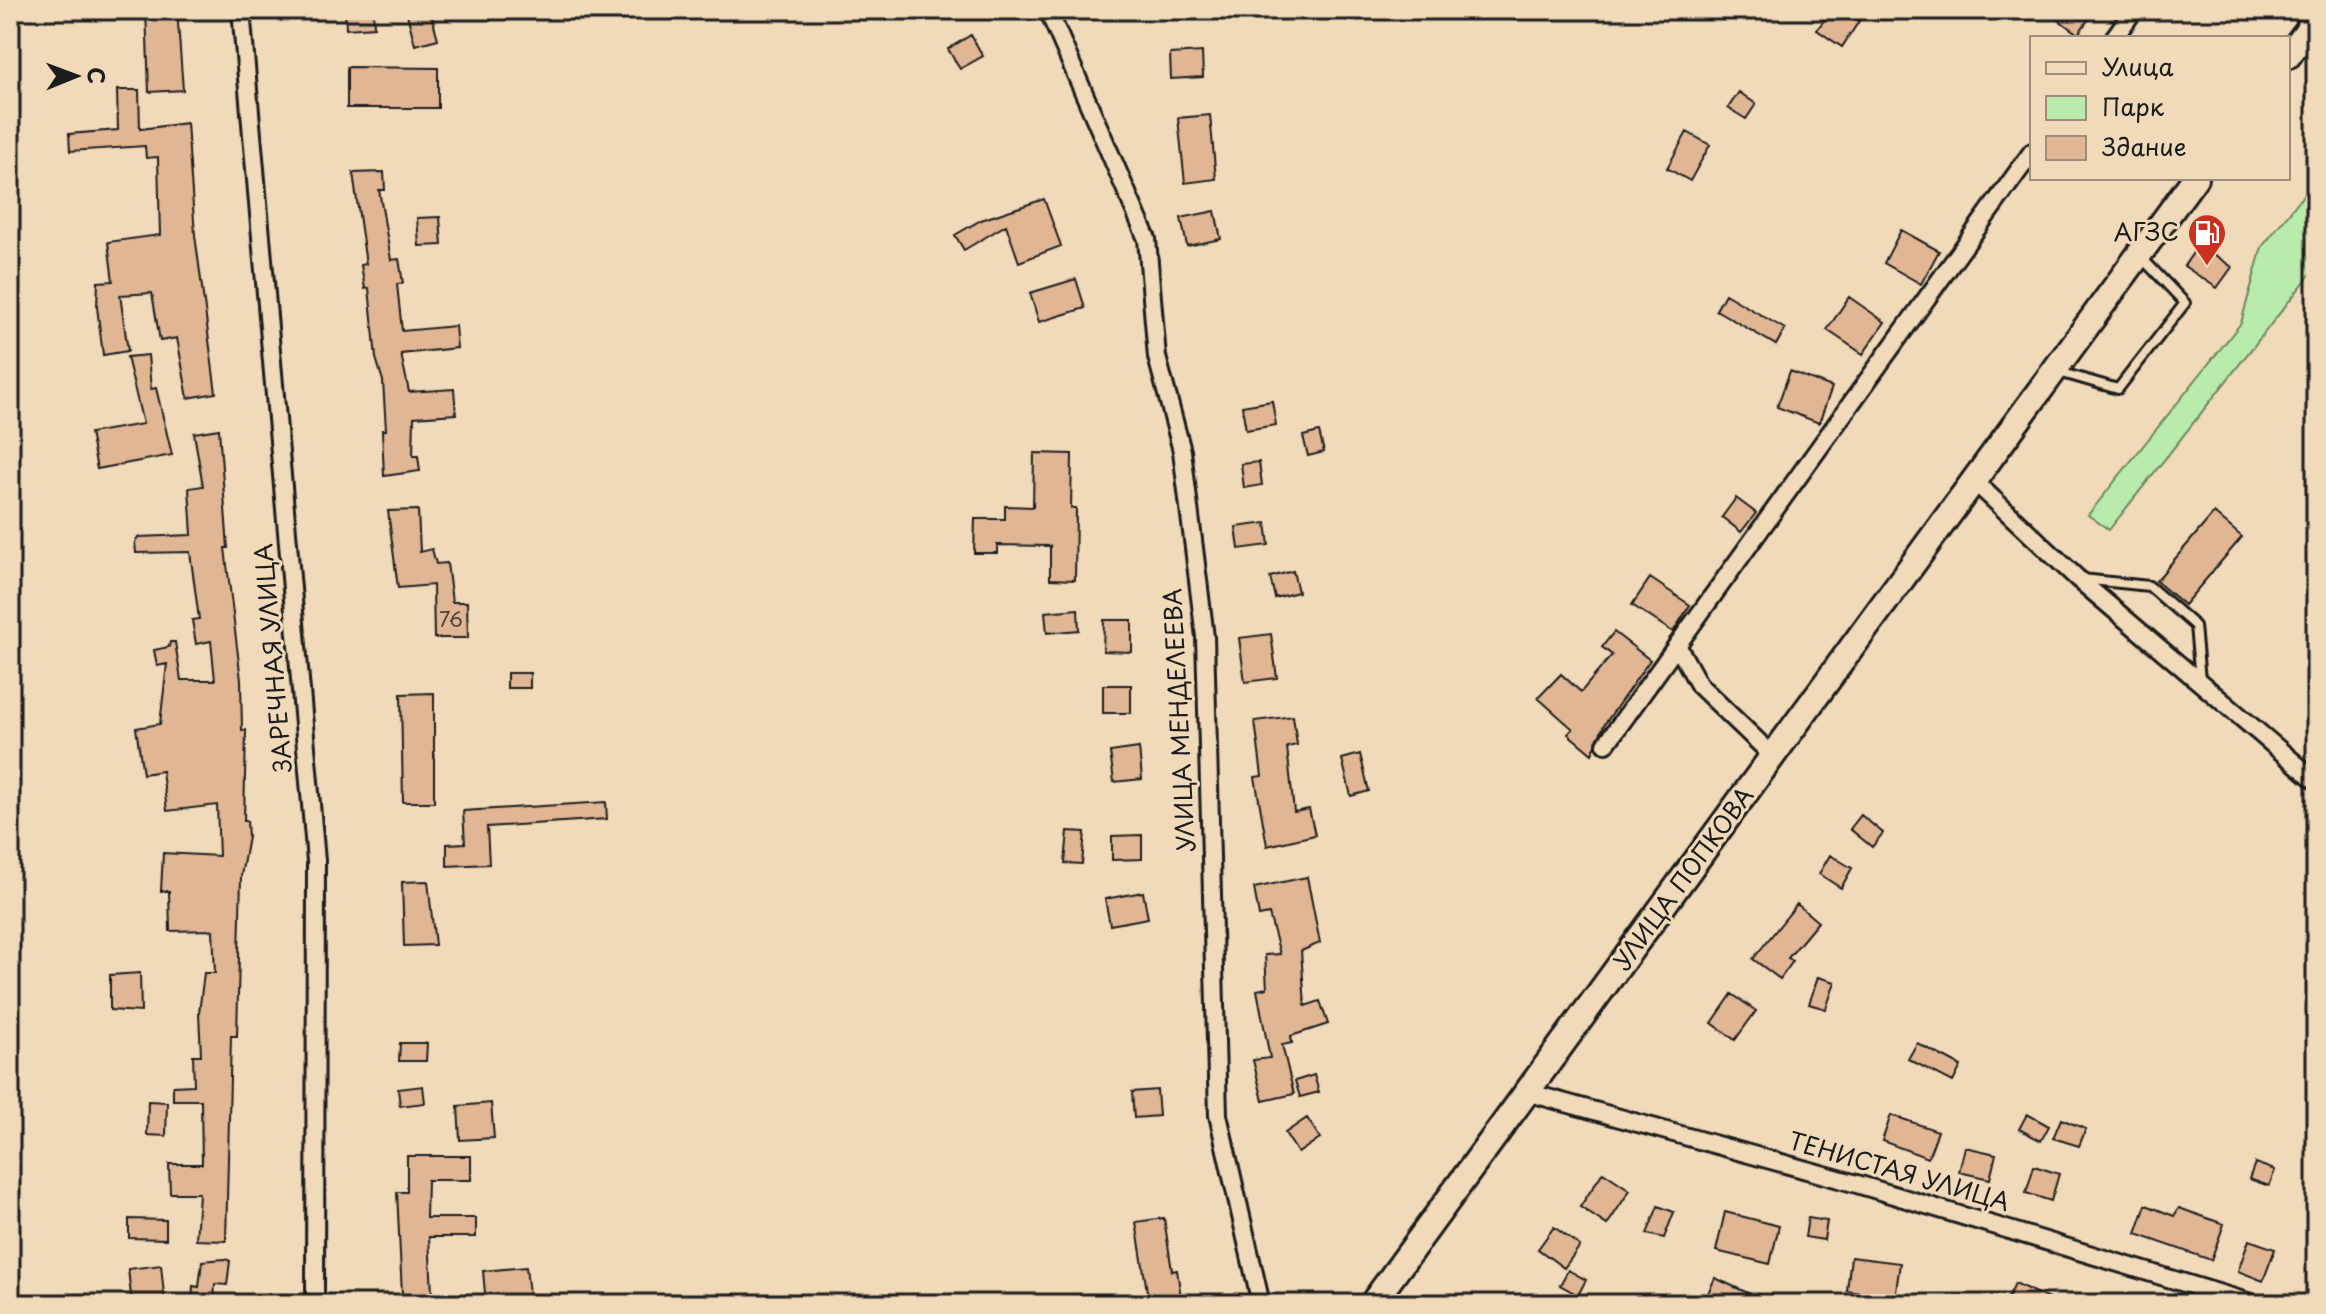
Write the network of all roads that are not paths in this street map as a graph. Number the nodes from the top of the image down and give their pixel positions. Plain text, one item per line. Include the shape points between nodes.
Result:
1 (241, 10) edge
2 (1048, 10) edge
3 (2134, 10) edge
4 (2316, 19) edge
5 (2115, 36) edge
6 (2290, 53) edge
7 (2030, 155) edge
8 (2193, 180) edge
9 (2137, 254) junction
10 (2055, 370) junction
11 (1973, 480) junction
12 (2077, 578) junction
13 (1677, 645) junction
14 (2200, 685) junction
15 (1606, 744) dead end
16 (1773, 756) junction
17 (2316, 781) edge
18 (1530, 1093) junction
19 (315, 1304) edge
20 (1261, 1304) edge
21 (1372, 1304) edge
22 (2254, 1304) edge

1 - 19 street, ЗАРЕЧНАЯ УЛИЦА via 316,861
2 - 20 street, УЛИЦА МЕНДЕЛЕЕВА via 1147,239 1157,357 1182,451 1205,637 1218,1115
3 - 5 street
4 - 6 main road
7 - 13 street
8 - 9 main road, УЛИЦА ПОПКОВА
9 - 10 main road, УЛИЦА ПОПКОВА
9 - 10 lane via 2185,303 2118,389
10 - 11 main road, УЛИЦА ПОПКОВА
11 - 12 street
11 - 16 main road, УЛИЦА ПОПКОВА
12 - 14 street
12 - 14 lane via 2149,586 2195,626
13 - 15 street
13 - 16 street via 1699,685
14 - 17 street
16 - 18 main road, УЛИЦА ПОПКОВА
18 - 21 main road, УЛИЦА ПОПКОВА
18 - 22 street, ТЕНИСТАЯ УЛИЦА via 1857,1184

